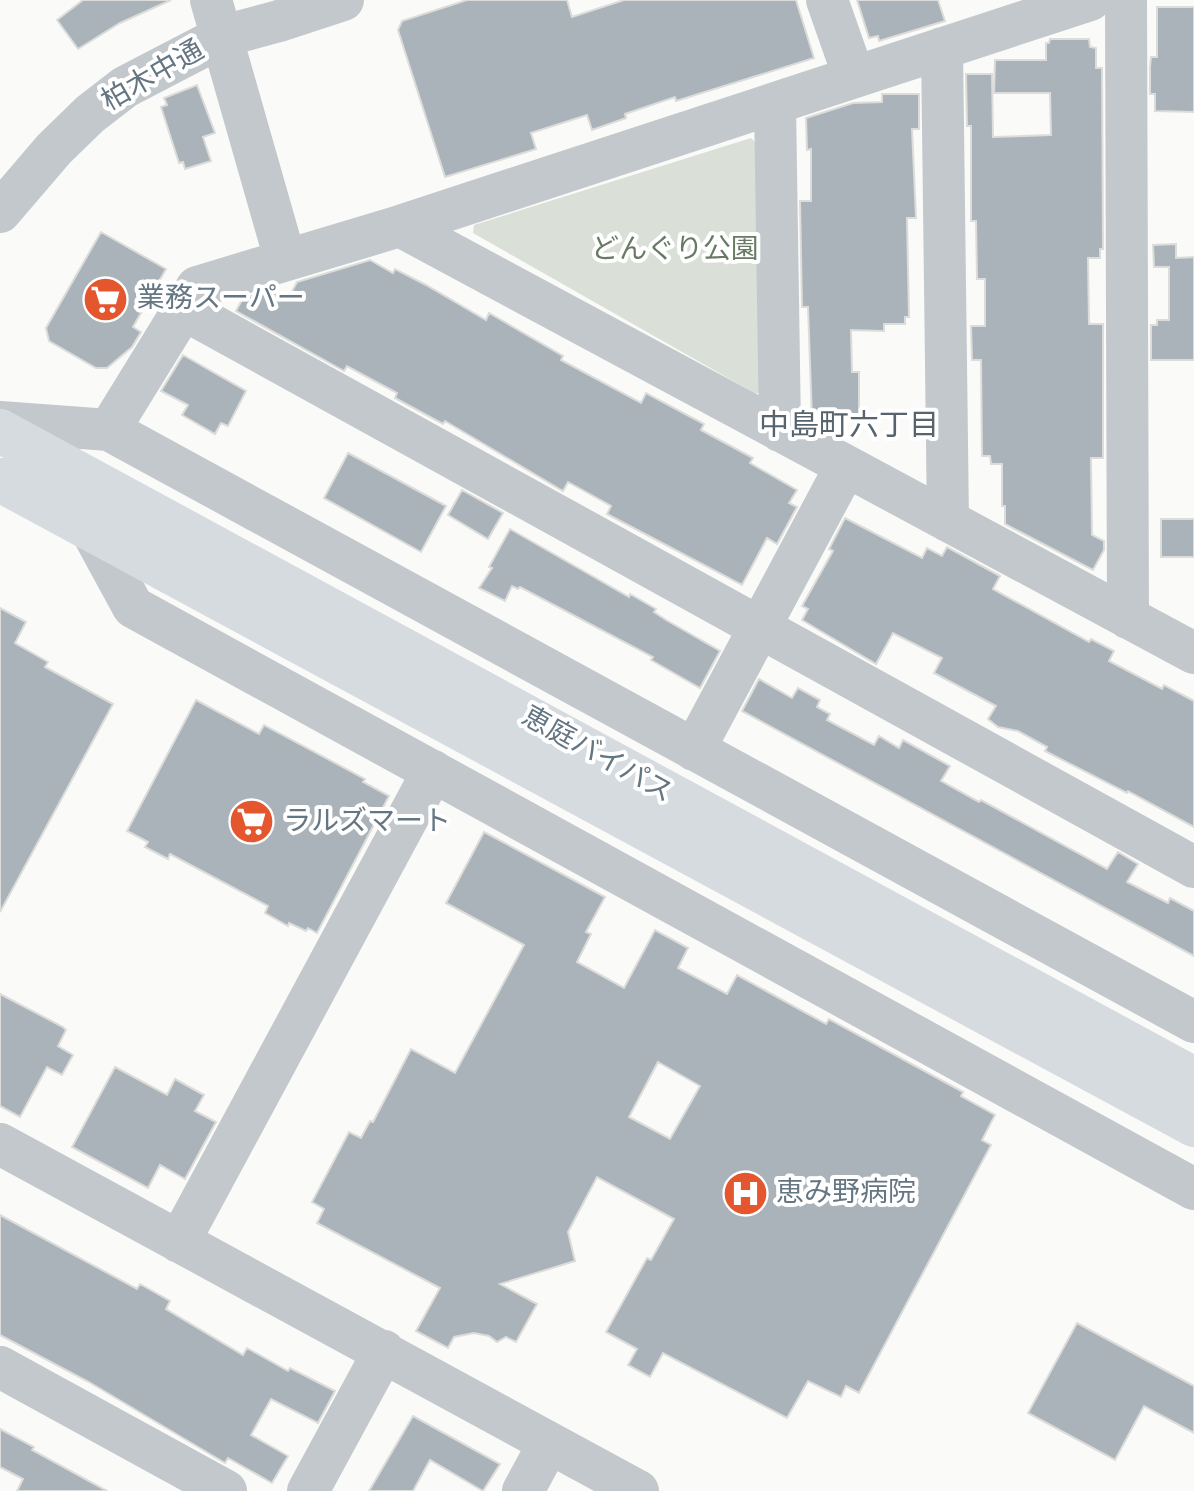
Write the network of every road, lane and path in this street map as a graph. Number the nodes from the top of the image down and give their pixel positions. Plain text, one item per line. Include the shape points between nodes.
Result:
1 (343, 0) edge
2 (827, 0) edge
3 (1090, 0) edge
4 (1126, 0) edge
5 (217, 18) edge
6 (942, 48) junction
7 (854, 77) junction
8 (775, 103) junction
9 (0, 212) edge
10 (400, 226) junction
11 (285, 259) junction
12 (183, 309) junction
13 (0, 422) edge
14 (109, 430) junction
15 (0, 431) edge
16 (780, 431) junction
17 (846, 466) junction
18 (0, 480) edge
19 (948, 521) junction
20 (90, 528) junction
21 (1128, 618) junction
22 (761, 627) junction
23 (1194, 653) edge
24 (694, 750) junction
25 (433, 771) junction
26 (1194, 867) edge
27 (1025, 1011) junction
28 (1194, 1022) edge
29 (1194, 1079) edge
30 (1194, 1125) edge
31 (0, 1144) edge
32 (1194, 1189) edge
33 (179, 1242) junction
34 (384, 1351) junction
35 (0, 1367) edge
36 (549, 1443) junction
37 (226, 1491) edge
38 (308, 1491) edge
39 (523, 1491) edge
40 (638, 1491) edge

1 - 5 street, 柏木中通 via 279,21
2 - 7 street
3 - 6 street
4 - 21 street
5 - 9 street, 柏木中通 via 90,114
5 - 11 street
6 - 7 street
6 - 19 street
7 - 8 street
8 - 10 street
8 - 16 street
10 - 11 street
10 - 16 street
11 - 12 street via 197,287
12 - 14 street
12 - 22 street
13 - 14 street
14 - 24 street
15 - 27 highway, 恵庭バイパス
16 - 17 street
17 - 19 street
17 - 22 street
18 - 20 highway, 恵庭バイパス
19 - 21 street
20 - 25 street via 133,607
20 - 27 highway, 恵庭バイパス
21 - 23 street
22 - 24 street
22 - 26 street
24 - 28 street
25 - 32 street
25 - 33 street
27 - 29 highway, 恵庭バイパス
27 - 30 highway, 恵庭バイパス
31 - 33 street
33 - 34 street
34 - 36 street
34 - 38 street
35 - 37 street
36 - 39 street
36 - 40 street

